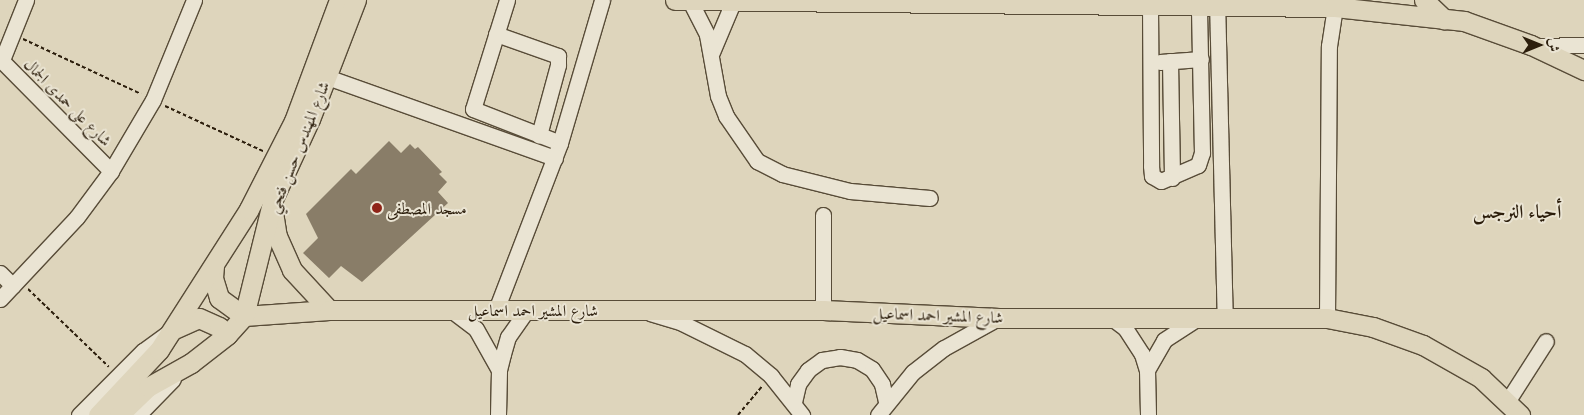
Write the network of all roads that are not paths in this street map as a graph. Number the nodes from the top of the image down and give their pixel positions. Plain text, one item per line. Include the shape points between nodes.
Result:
1 (26, 0) edge
2 (194, 0) edge
3 (339, 0) edge
4 (356, 0) edge
5 (507, 0) edge
6 (602, 0) edge
7 (682, 0) edge
8 (1424, 0) edge
9 (733, 2) junction
10 (813, 2) edge
11 (887, 2) edge
12 (1093, 2) edge
13 (1150, 4) junction
14 (1211, 4) edge
15 (1335, 4) edge
16 (1444, 19) junction
17 (496, 34) junction
18 (1584, 45) edge
19 (1531, 46) junction
20 (712, 53) junction
21 (1, 60) edge
22 (1201, 60) junction
23 (1170, 61) junction
24 (1150, 62) junction
25 (1584, 70) edge
26 (327, 77) junction
27 (539, 135) junction
28 (560, 143) junction
29 (555, 158) junction
30 (111, 171) junction
31 (1172, 178) junction
32 (930, 198) dead end
33 (273, 199) junction
34 (823, 215) dead end
35 (214, 266) junction
36 (0, 273) edge
37 (16, 282) junction
38 (0, 299) edge
39 (329, 310) junction
40 (451, 310) junction
41 (496, 310) junction
42 (527, 310) junction
43 (639, 310) junction
44 (823, 310) junction
45 (244, 316) junction
46 (1225, 317) junction
47 (999, 318) junction
48 (1198, 318) junction
49 (1327, 318) junction
50 (1113, 319) junction
51 (173, 330) junction
52 (227, 335) junction
53 (1546, 341) dead end
54 (191, 363) junction
55 (499, 370) junction
56 (1147, 370) junction
57 (886, 401) junction
58 (794, 402) junction
59 (1514, 408) edge
60 (79, 415) edge
61 (98, 415) edge
62 (119, 415) edge
63 (138, 415) edge
64 (498, 415) edge
65 (802, 415) edge
66 (878, 415) edge
67 (1148, 415) edge

1 - 21 street
2 - 30 street via 153,100
3 - 35 main road, شارع المهندس حسن فتحي via 312,79 277,157
4 - 26 main road, شارع المهندس حسن فتحي
5 - 17 street
6 - 28 street
7 - 9 main road
7 - 20 street via 704,26
8 - 16 main road
9 - 10 main road
9 - 20 street
10 - 11 main road
11 - 12 main road
12 - 13 main road
13 - 14 main road
13 - 24 street
14 - 15 main road
14 - 22 street
14 - 46 street
15 - 16 main road
15 - 49 street via 1329,46
16 - 19 main road via 1464,21
17 - 27 street via 558,56
17 - 27 street via 473,109
18 - 19 street
19 - 25 main road
20 - 32 street via 713,75 726,116 757,161 782,174 850,191
21 - 30 street, شارع على حمدى الجمال
22 - 23 street
22 - 31 street via 1202,153 1198,165
23 - 24 street
23 - 31 street
24 - 31 street via 1152,176 1161,181
26 - 29 street
26 - 33 main road, شارع المهندس حسن فتحي
27 - 28 street
28 - 29 street
29 - 41 street
30 - 37 street via 76,218
33 - 39 main road via 283,253 303,284
33 - 45 main road, شارع المهندس حسن فتحي
34 - 44 street
35 - 45 main road via 213,278 219,298
35 - 51 main road, شارع المهندس حسن فتحي
36 - 37 street
37 - 38 street
39 - 40 main road, شارع المشير احمد اسماعيل
39 - 45 main road, شارع المشير احمد اسماعيل
40 - 41 main road, شارع المشير احمد اسماعيل
40 - 55 street via 476,328
41 - 42 main road, شارع المشير احمد اسماعيل
42 - 43 main road, شارع المشير احمد اسماعيل
42 - 55 street via 508,337
43 - 44 main road, شارع المشير احمد اسماعيل
43 - 58 street via 715,338 745,354 772,376
44 - 47 main road, شارع المشير احمد اسماعيل
45 - 52 main road, شارع المهندس حسن فتحي
46 - 48 main road, شارع المشير احمد اسماعيل
46 - 49 main road, شارع المشير احمد اسماعيل
47 - 50 main road, شارع المشير احمد اسماعيل
47 - 57 street via 944,348 913,372
48 - 50 main road, شارع المشير احمد اسماعيل
48 - 56 street via 1164,340
49 - 59 main road, شارع المشير احمد اسماعيل via 1373,327 1423,345 1481,378
50 - 56 street via 1135,340
51 - 52 main road via 199,318 219,327
51 - 60 street via 143,351
51 - 61 main road, شارع المهندس حسن فتحي via 145,368
52 - 54 main road, شارع المهندس حسن فتحي
53 - 59 street
54 - 62 main road, شارع المهندس حسن فتحي via 148,387
54 - 63 street
55 - 64 street
56 - 67 street
57 - 58 street via 882,384 872,370 857,360 840,357 822,360 808,370 798,384
57 - 66 street
58 - 65 street

